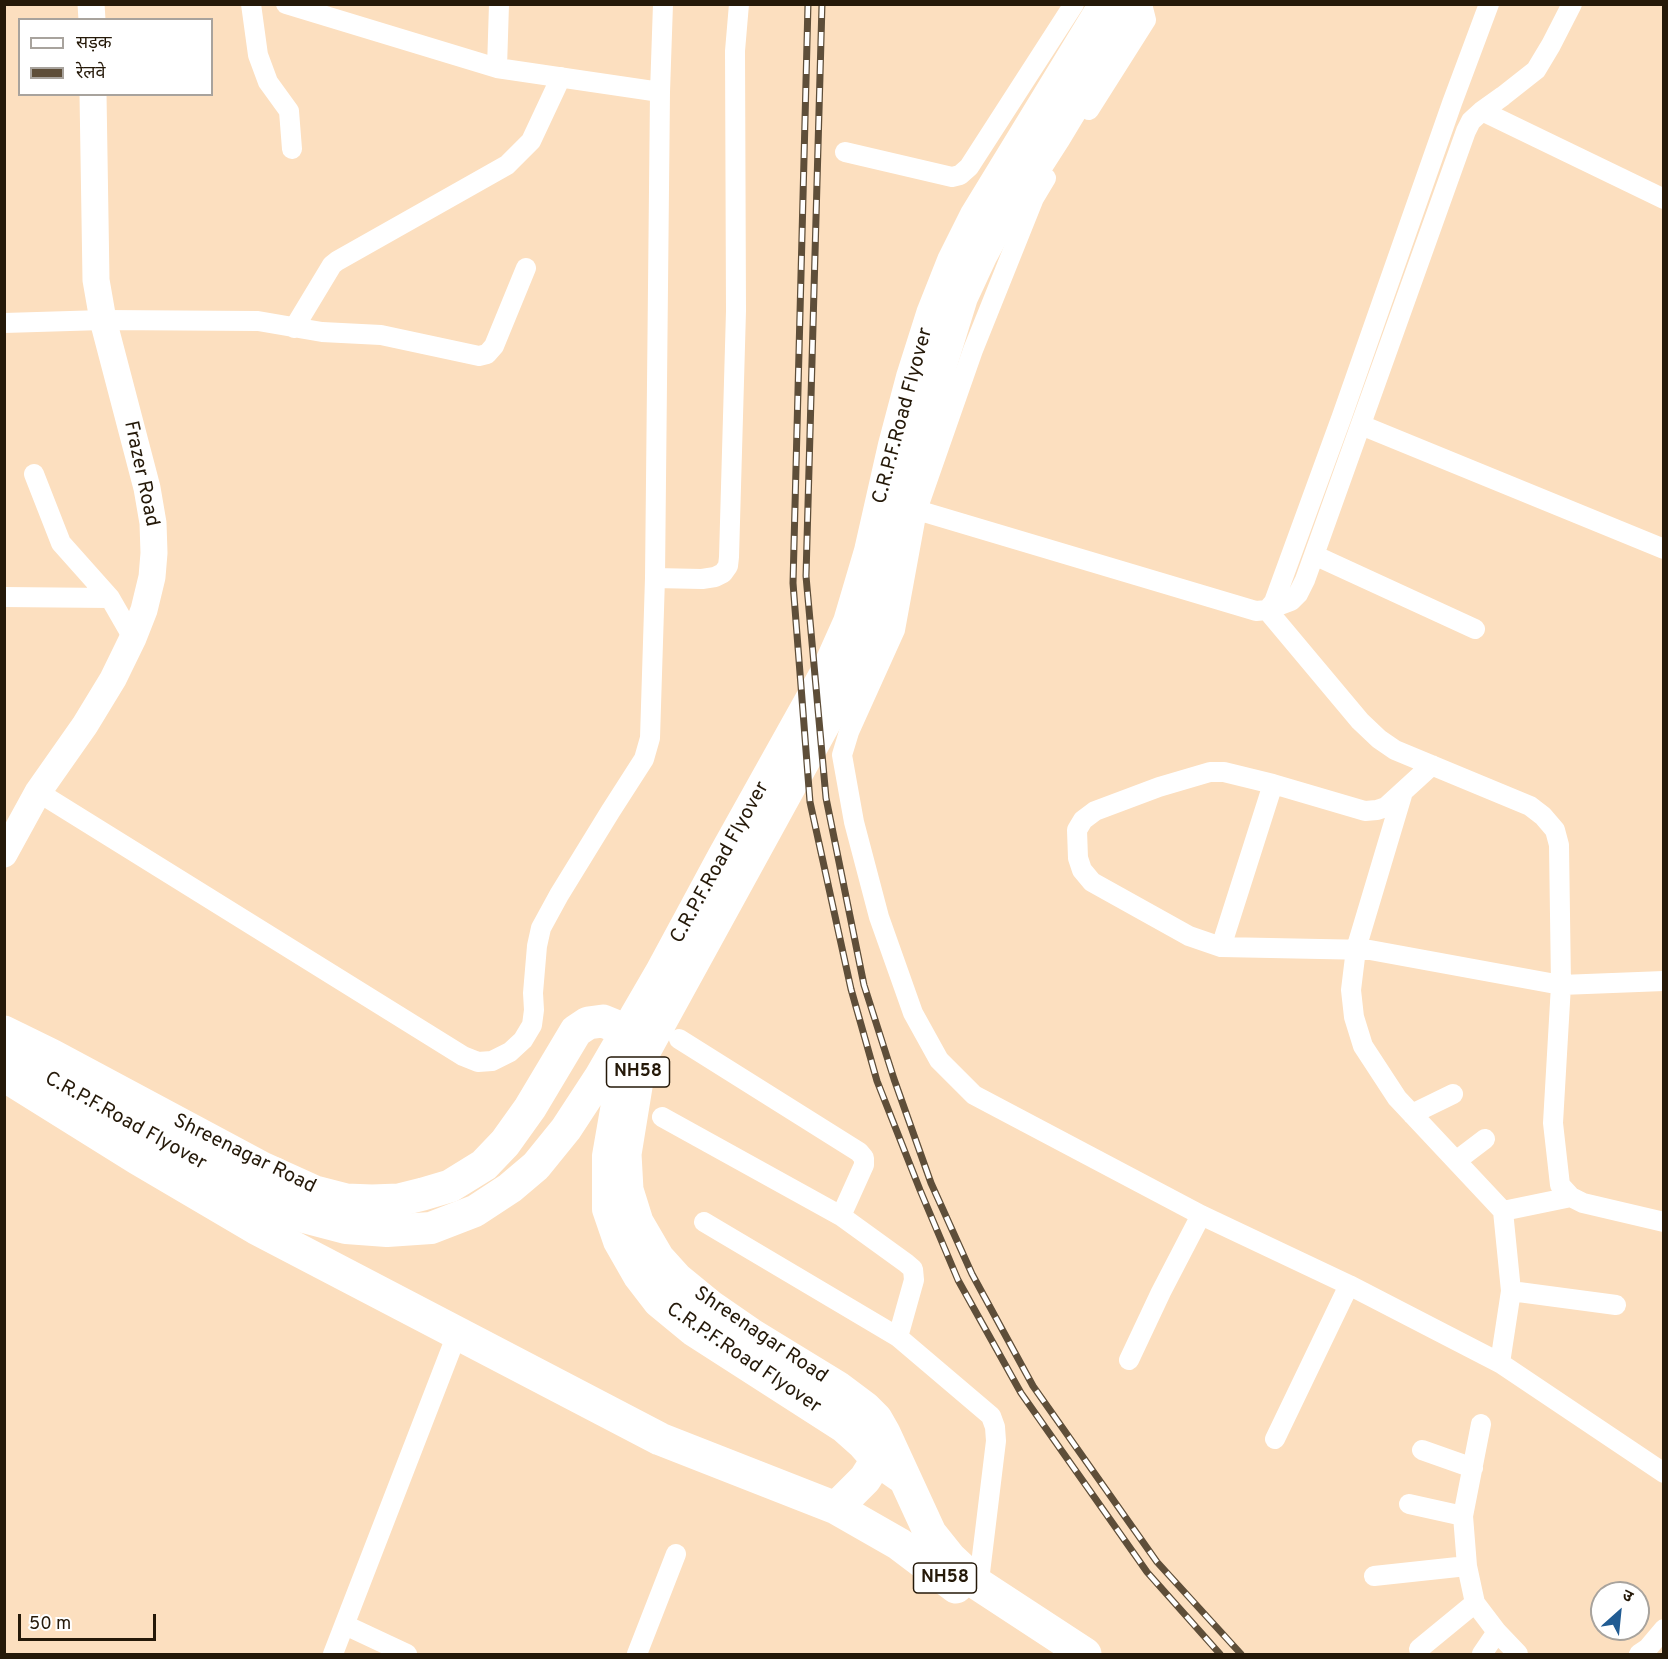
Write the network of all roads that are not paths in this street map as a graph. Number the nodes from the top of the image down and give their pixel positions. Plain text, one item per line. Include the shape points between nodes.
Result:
1 (251, 4) edge
2 (286, 4) edge
3 (499, 4) edge
4 (663, 4) edge
5 (739, 4) edge
6 (1074, 4) edge
7 (1105, 4) edge
8 (1135, 4) edge
9 (1143, 4) edge
10 (1489, 4) edge
11 (1572, 4) edge
12 (497, 68) junction
13 (561, 77) junction
14 (660, 92) junction
15 (1066, 94) junction
16 (93, 96) edge
17 (1482, 111) junction
18 (292, 149) dead end
19 (845, 152) dead end
20 (1664, 199) edge
21 (526, 267) dead end
22 (103, 320) junction
23 (4, 322) edge
24 (294, 328) junction
25 (1361, 425) junction
26 (34, 474) dead end
27 (917, 510) junction
28 (1664, 549) edge
29 (1314, 555) junction
30 (655, 578) junction
31 (4, 597) edge
32 (110, 598) junction
33 (1267, 610) junction
34 (1476, 629) dead end
35 (133, 638) junction
36 (1432, 765) junction
37 (1273, 784) junction
38 (1404, 791) junction
39 (38, 792) junction
40 (7, 849) edge
41 (1221, 947) junction
42 (1356, 949) junction
43 (1664, 981) edge
44 (1561, 985) junction
45 (4, 1032) edge
46 (679, 1039) dead end
47 (14, 1067) edge
48 (1453, 1094) dead end
49 (1412, 1114) junction
50 (662, 1117) dead end
51 (1485, 1139) dead end
52 (1456, 1161) junction
53 (1571, 1197) junction
54 (1503, 1211) junction
55 (1201, 1215) junction
56 (840, 1216) junction
57 (704, 1222) dead end
58 (1664, 1222) edge
59 (1349, 1285) junction
60 (1511, 1291) junction
61 (1616, 1305) dead end
62 (457, 1334) junction
63 (898, 1337) junction
64 (1129, 1360) dead end
65 (1500, 1363) junction
66 (1481, 1424) dead end
67 (1275, 1439) dead end
68 (1422, 1450) dead end
69 (870, 1452) junction
70 (1473, 1468) junction
71 (1664, 1473) edge
72 (906, 1480) junction
73 (1409, 1504) dead end
74 (836, 1508) junction
75 (1463, 1516) junction
76 (676, 1554) dead end
77 (1467, 1566) junction
78 (1374, 1576) dead end
79 (977, 1593) junction
80 (1476, 1603) junction
81 (345, 1625) junction
82 (1664, 1629) edge
83 (1497, 1632) junction
84 (1419, 1648) dead end
85 (1646, 1652) edge
86 (333, 1654) edge
87 (407, 1654) edge
88 (637, 1654) edge
89 (1050, 1654) edge
90 (1085, 1654) edge
91 (1482, 1654) edge
92 (1518, 1654) edge

1 - 18 street via 258,55 268,82 289,111
2 - 12 street
3 - 12 street
4 - 14 street
5 - 30 street via 735,51 736,311 728,566 715,577
6 - 19 street via 969,167 960,175 952,177
7 - 15 main road, C.R.P.F.Road Flyover
8 - 15 main road, C.R.P.F.Road Flyover
9 - 27 street via 1146,20 1034,198
10 - 33 street via 1274,602
11 - 17 street via 1536,70
12 - 13 street
13 - 14 street
13 - 24 street via 531,141 507,165 337,261
14 - 30 street
15 - 47 main road, C.R.P.F.Road Flyover via 976,215 953,261 912,377 849,622 828,669 600,1077 536,1166 475,1210 431,1228 346,1228 264,1199
15 - 69 main road, C.R.P.F.Road Flyover via 963,297 917,447 879,611 854,670 624,1089 608,1156 608,1209 619,1241 659,1302 693,1330 844,1427
16 - 22 street, Frazer Road via 96,280
17 - 20 street
17 - 25 street via 1466,131
21 - 24 street via 494,346 487,354 479,356 381,335
22 - 23 street
22 - 24 street via 258,321
22 - 35 street, Frazer Road via 153,523 152,577
25 - 28 street
25 - 29 street
26 - 32 street via 61,543
27 - 33 street via 1256,611
27 - 55 street via 894,630 842,756 854,822 879,917 913,1013 939,1060 974,1095
29 - 33 street via 1298,594 1291,602
29 - 34 street
30 - 39 street via 650,738 644,759 541,928 532,1025 510,1052 492,1061 478,1062 463,1056
31 - 32 street
32 - 35 street
33 - 36 street via 1379,739
35 - 39 street, Frazer Road via 85,725
36 - 38 street
36 - 44 street via 1530,806 1555,830 1559,845
37 - 38 street via 1365,811 1386,807
37 - 41 street
37 - 41 street via 1210,772 1095,811 1077,830 1078,858 1092,882 1189,936
38 - 42 street
39 - 40 street, Frazer Road
41 - 42 street
42 - 44 street
42 - 49 street via 1351,990 1363,1046
43 - 44 street
44 - 53 street via 1553,1123 1560,1185
45 - 72 highway, Shreenagar Road / NH58 via 262,1168 315,1192 346,1200 372,1201 399,1200 432,1192 484,1165 530,1108 576,1031 588,1023 614,1024 633,1037 638,1047 640,1062 625,1154 627,1190 637,1222 658,1258 710,1306 865,1408 880,1426
46 - 56 street via 859,1152 864,1165
47 - 62 highway, Shreenagar Road / NH58 via 137,1158 256,1228
48 - 49 street
49 - 52 street
50 - 56 street
51 - 52 street
52 - 54 street
53 - 54 street
53 - 58 street
54 - 60 street
55 - 59 street
55 - 64 street
56 - 63 street via 913,1269 914,1280
57 - 63 street
59 - 65 street
59 - 67 street
60 - 61 street
60 - 65 street
62 - 74 highway, Shreenagar Road / NH58 via 660,1439
62 - 81 street
63 - 79 street via 991,1416 995,1427
65 - 71 street
66 - 70 street
68 - 70 street
69 - 72 main road, C.R.P.F.Road Flyover
69 - 74 highway via 865,1479
70 - 75 street
72 - 79 highway, Shreenagar Road / NH58 via 930,1533
73 - 75 street
74 - 79 highway, Shreenagar Road / NH58
75 - 77 street
76 - 88 street
77 - 78 street
77 - 80 street
79 - 89 highway, Shreenagar Road / NH58
79 - 90 highway, Shreenagar Road / NH58
80 - 83 street
80 - 84 street
81 - 86 street
81 - 87 street
82 - 85 street
83 - 91 street
83 - 92 street

